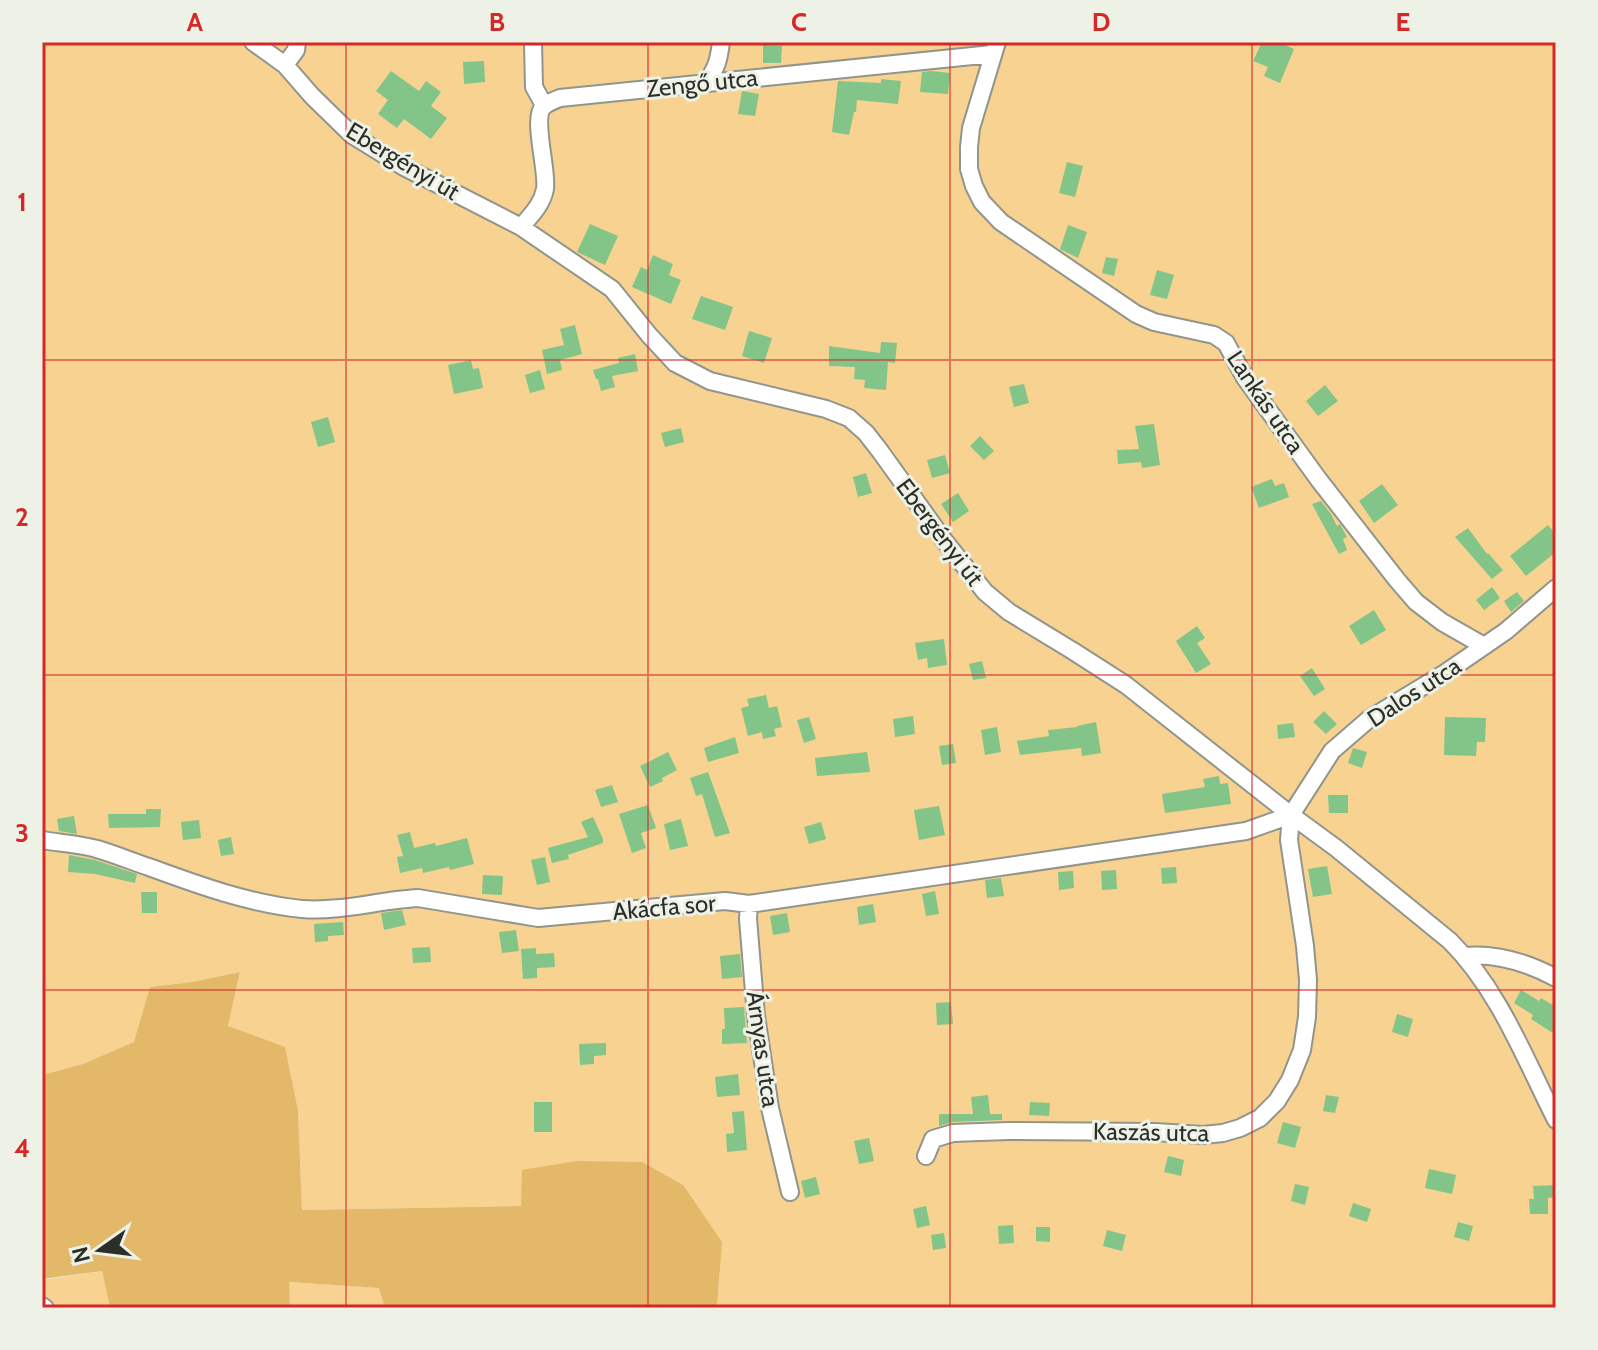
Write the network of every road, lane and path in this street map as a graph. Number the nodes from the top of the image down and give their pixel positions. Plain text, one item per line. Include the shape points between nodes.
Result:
1 (253, 42) edge
2 (297, 42) edge
3 (533, 42) edge
4 (721, 42) edge
5 (994, 48) edge
6 (285, 65) junction
7 (706, 82) junction
8 (544, 105) junction
9 (521, 227) junction
10 (1556, 588) edge
11 (1484, 646) junction
12 (1291, 815) junction
13 (42, 840) edge
14 (749, 904) junction
15 (1465, 956) junction
16 (1556, 978) edge
17 (1556, 1120) edge
18 (926, 1156) dead end
19 (790, 1192) dead end

1 - 6 street, Ebergényi út
2 - 6 street
3 - 8 street via 534,87
4 - 7 street via 715,71
5 - 7 street, Zengő utca
5 - 11 street, Lankás utca via 969,147 969,169 982,202 1001,222 1136,314 1226,343 1245,378 1397,580 1442,622
6 - 9 street, Ebergényi út via 352,135
7 - 8 street, Zengő utca via 560,98
8 - 9 street via 539,133 545,187 541,202
9 - 12 street, Ebergényi út via 612,289 675,363 710,381 849,418 866,433 985,592 1126,685
10 - 11 street, Dalos utca
11 - 12 street, Dalos utca via 1369,719 1332,751
12 - 14 street, Akácfa sor via 1246,831
12 - 15 street, Ebergényi út
12 - 18 street, Kaszás utca via 1307,1017 1290,1080 1260,1118 1203,1135 953,1133 933,1139
13 - 14 street, Akácfa sor via 96,849 247,899 305,909 418,898 538,918 725,901
14 - 19 street, Árnyas utca via 756,1016
15 - 16 street via 1498,956
15 - 17 street, Ebergényi út via 1500,1009

